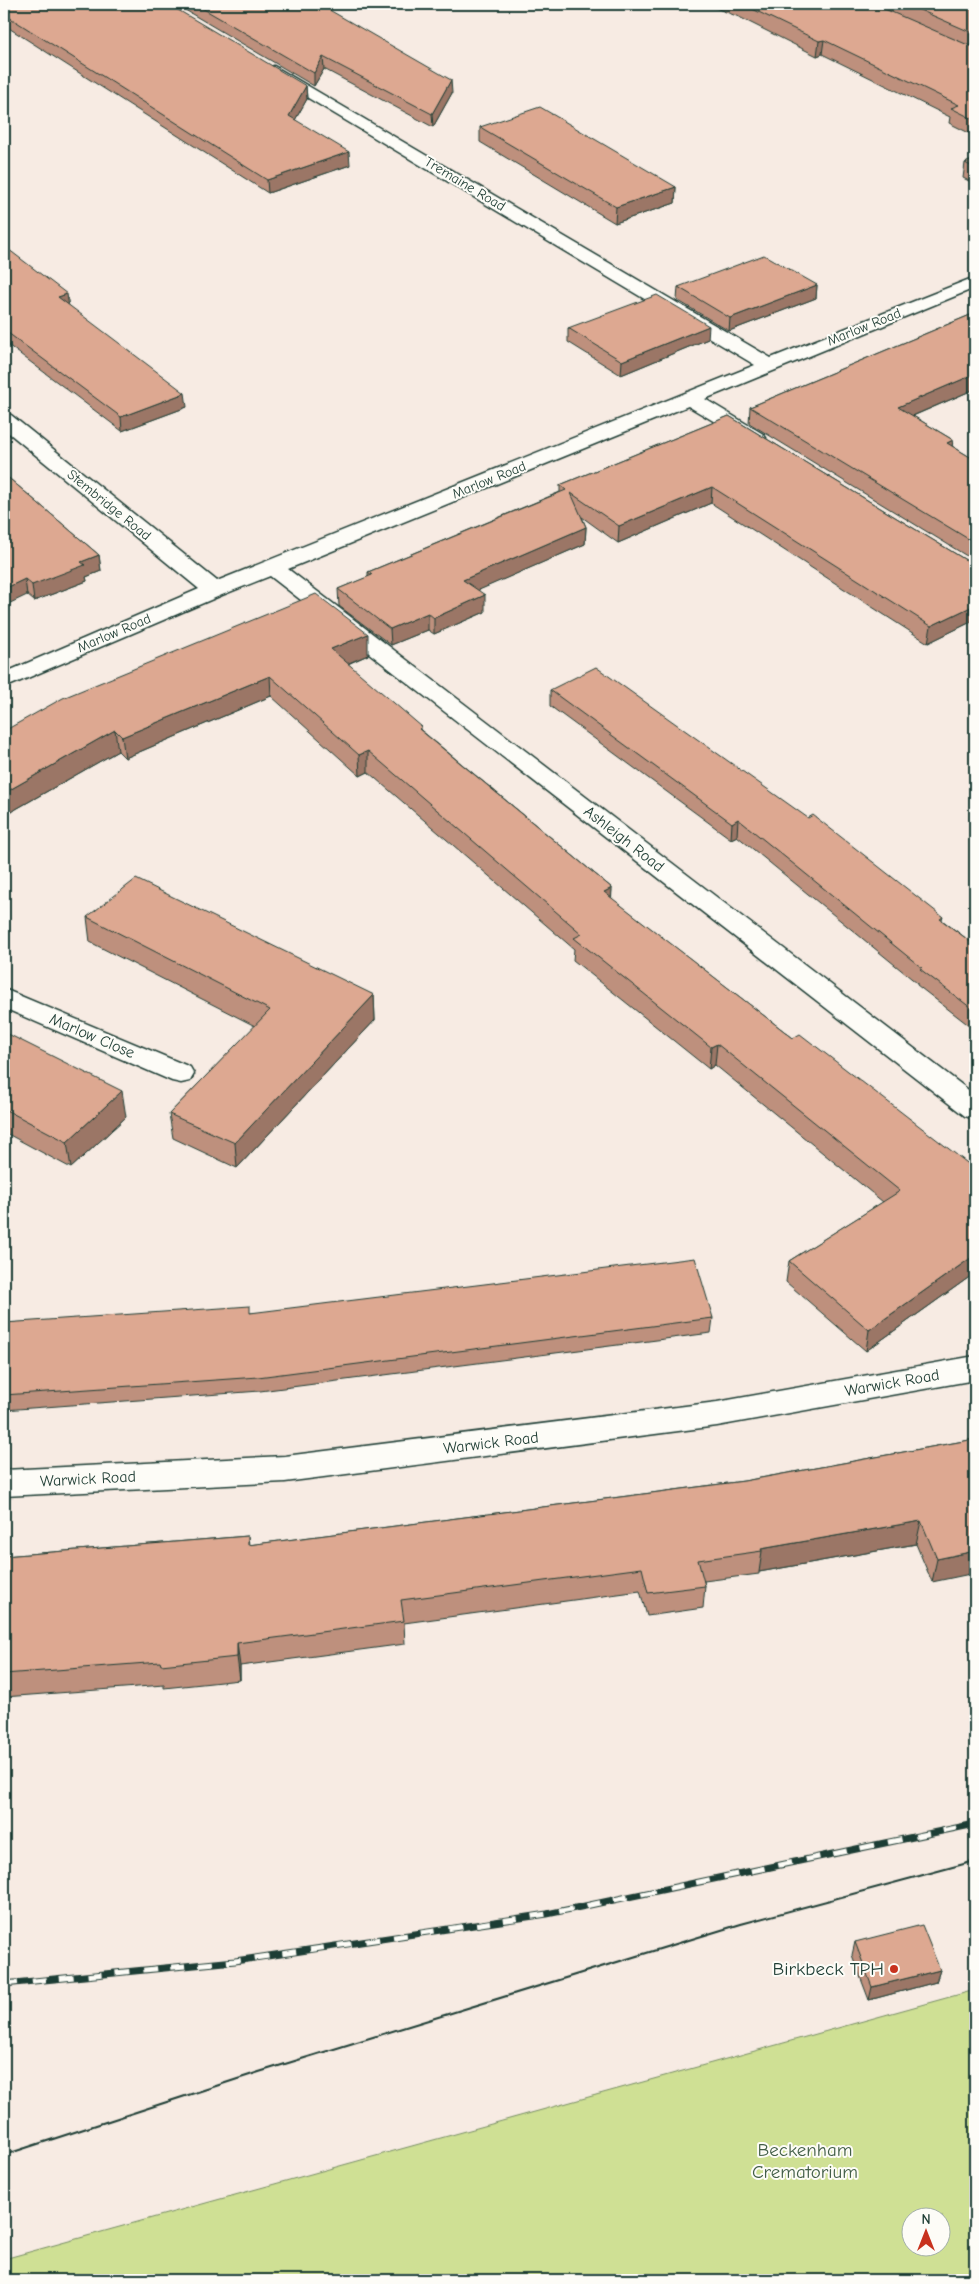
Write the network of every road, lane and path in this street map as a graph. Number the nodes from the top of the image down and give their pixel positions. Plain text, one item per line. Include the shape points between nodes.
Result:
1 (259, 62) edge
2 (975, 282) edge
3 (769, 365) junction
4 (689, 398) junction
5 (4, 420) edge
6 (773, 449) edge
7 (273, 568) junction
8 (214, 590) junction
9 (4, 681) edge
10 (4, 998) edge
11 (181, 1074) dead end
12 (975, 1109) edge
13 (975, 1368) edge
14 (4, 1483) edge

1 - 3 street, Tremaine Road
2 - 3 street, Marlow Road
3 - 4 street, Marlow Road
4 - 6 street
4 - 7 street, Marlow Road
5 - 8 street, Stembridge Road
7 - 8 street, Marlow Road
7 - 12 street, Ashleigh Road
8 - 9 street, Marlow Road
10 - 11 street, Marlow Close
13 - 14 street, Warwick Road via 716,1414 285,1469

